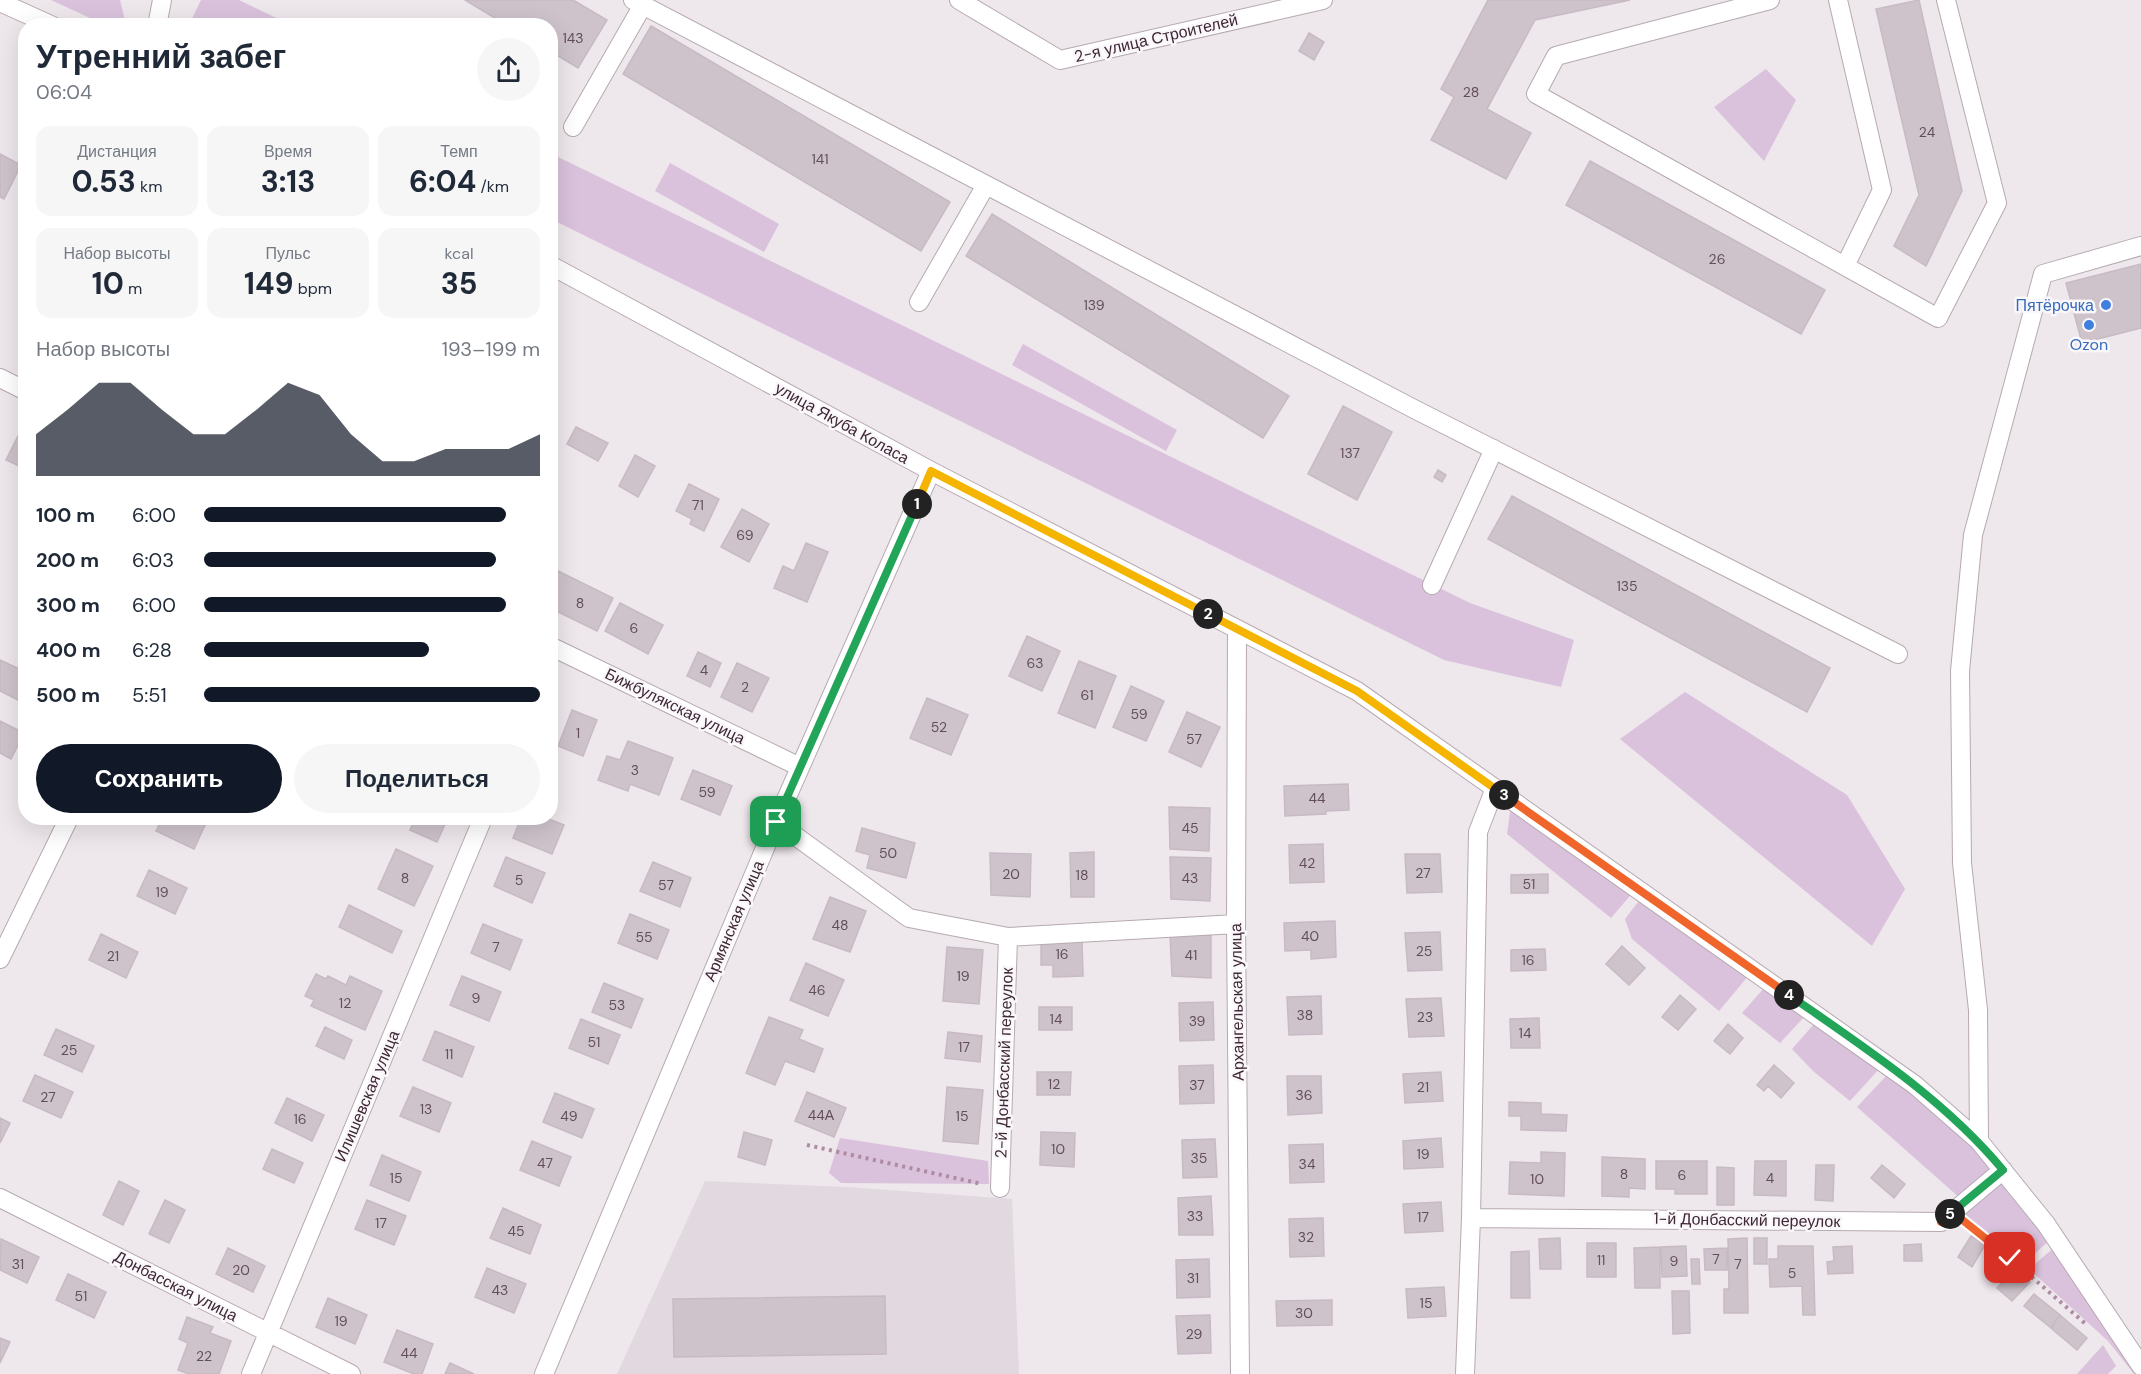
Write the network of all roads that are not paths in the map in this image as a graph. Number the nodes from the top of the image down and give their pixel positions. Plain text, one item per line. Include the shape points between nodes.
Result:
1 (162, 0) edge
2 (959, 0) edge
3 (1323, 0) edge
4 (1770, 0) edge
5 (1838, 0) edge
6 (1946, 0) edge
7 (0, 2) edge
8 (638, 2) edge
9 (35, 18) edge
10 (159, 18) edge
11 (573, 127) dead end
12 (986, 185) junction
13 (2141, 246) edge
14 (1845, 266) junction
15 (558, 269) edge
16 (919, 302) dead end
17 (0, 378) edge
18 (18, 387) edge
19 (1494, 449) junction
20 (931, 471) junction
21 (1432, 585) dead end
22 (1237, 629) junction
23 (558, 653) edge
24 (1898, 654) dead end
25 (800, 767) junction
26 (1495, 788) junction
27 (776, 822) junction
28 (66, 825) edge
29 (480, 825) edge
30 (1236, 924) junction
31 (1008, 937) junction
32 (0, 959) edge
33 (1979, 1141) junction
34 (2003, 1170) junction
35 (1000, 1188) road end
36 (0, 1198) edge
37 (1471, 1218) junction
38 (268, 1332) junction
39 (2141, 1366) edge
40 (251, 1374) edge
41 (351, 1374) edge
42 (544, 1374) edge
43 (1240, 1374) edge
44 (1465, 1374) edge

1 - 10 street
2 - 3 street, 2-я улица Строителей via 1060,60
4 - 14 street via 1556,56 1536,94
5 - 14 street via 1882,190
6 - 14 street via 1998,203 1938,318
7 - 9 street
8 - 11 street
8 - 12 street
12 - 16 street
12 - 19 street
13 - 33 street via 2043,274 1973,535 1960,671 1962,863 1978,1010
15 - 20 street, улица Якуба Коласа
17 - 18 street
19 - 21 street
19 - 24 street
20 - 22 street, улица Якуба Коласа
20 - 25 street, Армянская улица
22 - 26 street, улица Якуба Коласа via 1357,691
22 - 30 street, Архангельская улица
23 - 25 street, Бижбулякская улица
25 - 27 street, Армянская улица
26 - 33 street, улица Якуба Коласа via 1888,1066
26 - 37 street via 1478,832
27 - 31 street via 909,918
27 - 42 street, Армянская улица
28 - 32 street
29 - 38 street, Илишевская улица
30 - 31 street
30 - 43 street, Архангельская улица
31 - 35 street, 2-й Донбасский переулок
33 - 34 street, улица Якуба Коласа
34 - 37 street, 1-й Донбасский переулок via 1941,1222
34 - 39 street, улица Якуба Коласа via 2046,1224
36 - 38 street, Донбасская улица
37 - 44 street
38 - 40 street, Илишевская улица
38 - 41 street, Донбасская улица

